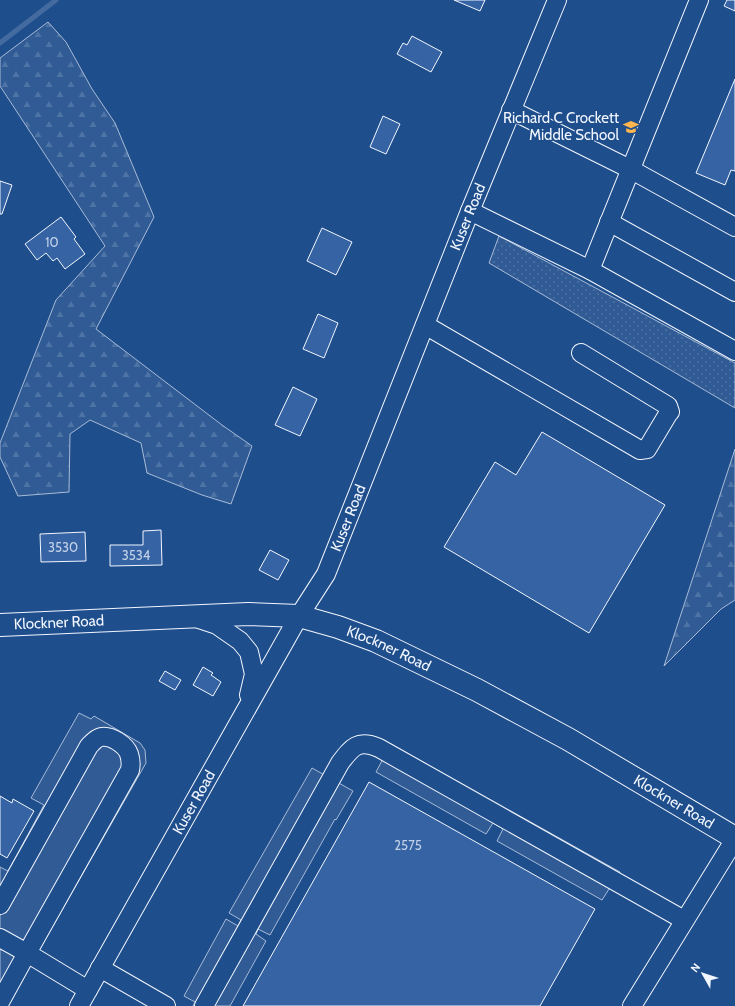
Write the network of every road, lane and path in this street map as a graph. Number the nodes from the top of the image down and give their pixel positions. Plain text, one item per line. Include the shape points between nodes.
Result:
1 (557, 0) edge
2 (699, 0) edge
3 (511, 110) junction
4 (630, 169) junction
5 (470, 211) junction
6 (609, 222) junction
7 (735, 227) edge
8 (590, 270) junction
9 (735, 292) edge
10 (425, 325) junction
11 (735, 351) edge
12 (581, 353) dead end
13 (190, 616) junction
14 (299, 616) junction
15 (0, 624) edge
16 (245, 713) junction
17 (735, 839) edge
18 (0, 905) edge
19 (684, 920) junction
20 (0, 938) edge
21 (27, 953) junction
22 (100, 968) junction
23 (88, 990) junction
24 (0, 1002) edge
25 (79, 1006) edge
26 (166, 1006) edge
27 (204, 1006) edge
28 (632, 1006) edge

1 - 3 street, Kuser Road
2 - 4 street
3 - 4 street
3 - 5 street, Kuser Road
4 - 6 street
4 - 7 street
5 - 8 street
5 - 10 street, Kuser Road
6 - 8 street
6 - 9 street
8 - 11 street
10 - 12 street via 640,450 647,449 670,412 668,406
10 - 14 street, Kuser Road via 326,574
13 - 14 main road, Klockner Road
13 - 15 main road, Klockner Road
13 - 16 street via 216,625 240,641 249,652 254,674
14 - 16 street, Kuser Road
14 - 17 main road, Klockner Road via 376,641 477,690 568,739
16 - 22 street, Kuser Road
17 - 19 street
18 - 21 street via 89,746 100,737 107,736 125,747 131,761 130,770
19 - 27 street via 379,748 369,744 358,745 349,751 340,763
19 - 28 street
20 - 21 street
21 - 23 street
21 - 24 street
22 - 23 street, Kuser Road
22 - 26 street
23 - 25 street, Kuser Road

